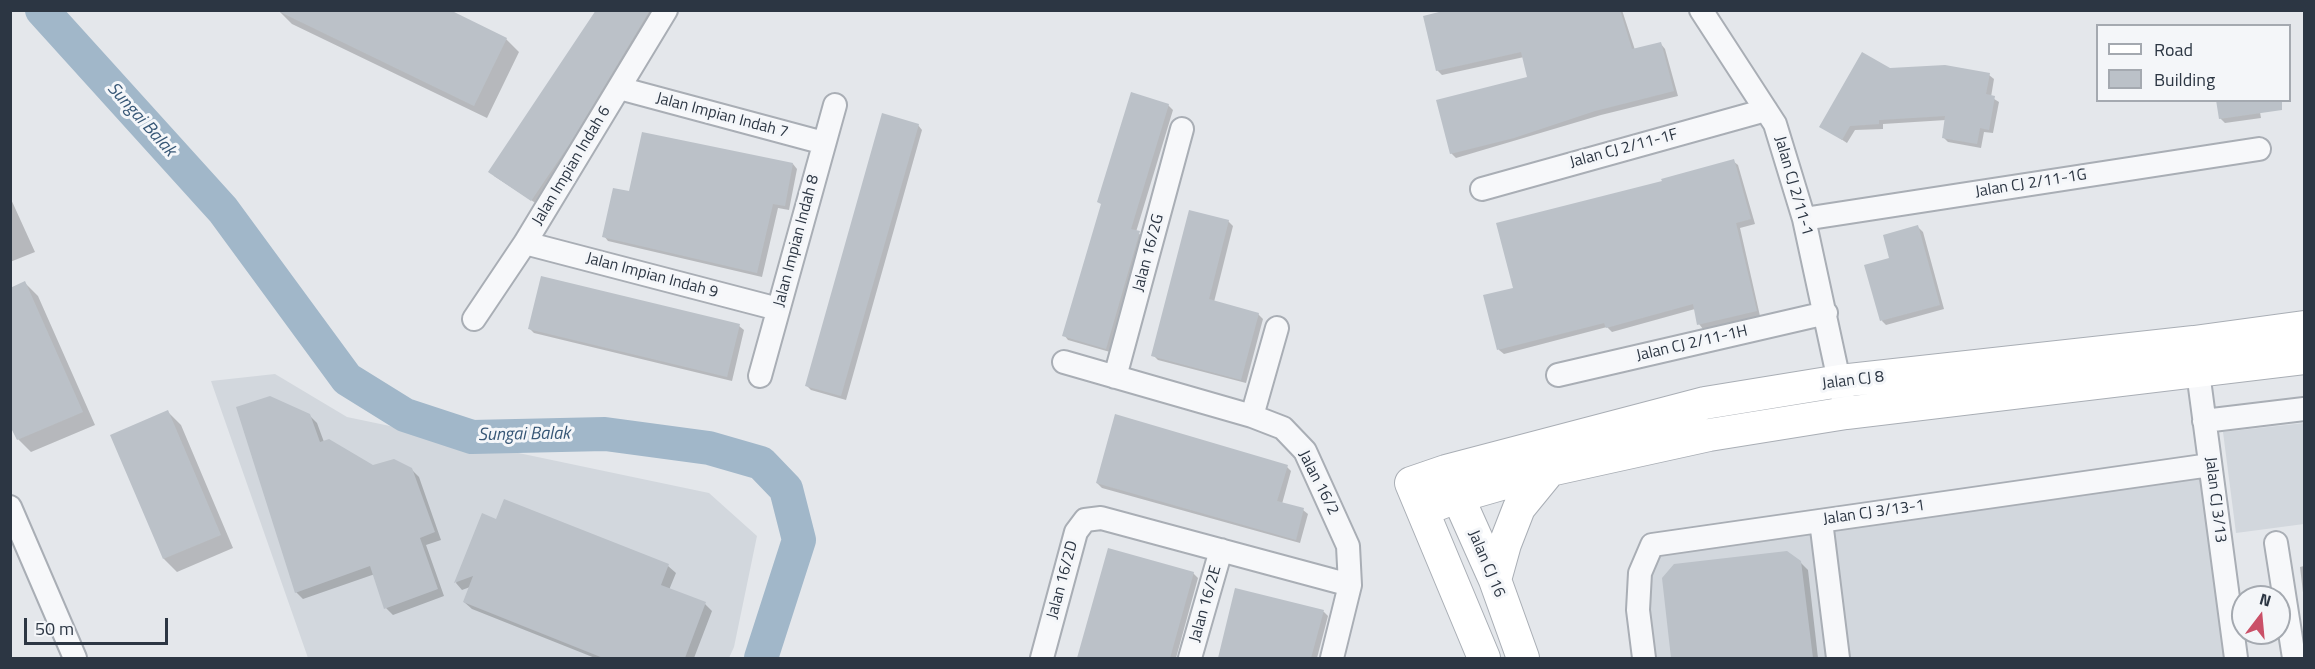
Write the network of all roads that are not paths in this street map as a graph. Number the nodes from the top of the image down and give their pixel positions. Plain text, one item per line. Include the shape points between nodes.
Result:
1 (666, 10) edge
2 (1701, 10) edge
3 (619, 88) junction
4 (835, 105) dead end
5 (1766, 110) junction
6 (1182, 129) dead end
7 (824, 143) junction
8 (2259, 149) dead end
9 (1482, 189) dead end
10 (1803, 219) junction
11 (525, 243) junction
12 (778, 309) junction
13 (1826, 313) junction
14 (474, 320) dead end
15 (2304, 327) edge
16 (1277, 328) dead end
17 (2196, 357) junction
18 (2304, 358) edge
19 (1065, 363) dead end
20 (1558, 375) dead end
21 (760, 376) dead end
22 (1115, 377) junction
23 (1840, 381) junction
24 (2304, 409) edge
25 (1846, 413) junction
26 (1252, 416) junction
27 (2204, 420) junction
28 (2210, 465) junction
29 (1550, 470) junction
30 (1451, 484) junction
31 (10, 507) edge
32 (1821, 521) junction
33 (2276, 543) dead end
34 (1221, 550) junction
35 (1495, 580) junction
36 (1350, 585) junction
37 (75, 658) edge
38 (1042, 658) edge
39 (1190, 658) edge
40 (1332, 658) edge
41 (1484, 658) edge
42 (1523, 658) edge
43 (1644, 658) edge
44 (1838, 658) edge
45 (2236, 658) edge
46 (2294, 658) edge

1 - 3 street, Jalan Impian Indah 6
2 - 5 street, Jalan CJ 2/11-1
3 - 7 street, Jalan Impian Indah 7
3 - 11 street, Jalan Impian Indah 6
4 - 7 street, Jalan Impian Indah 8
5 - 9 street, Jalan CJ 2/11-1F
5 - 10 street, Jalan CJ 2/11-1 via 1775,124
6 - 22 street, Jalan 16/2G
7 - 12 street, Jalan Impian Indah 8
8 - 10 street, Jalan CJ 2/11-1G
10 - 13 street, Jalan CJ 2/11-1
11 - 12 street, Jalan Impian Indah 9
11 - 14 street, Jalan Impian Indah 6
12 - 21 street, Jalan Impian Indah 8
13 - 20 street, Jalan CJ 2/11-1H
13 - 23 street, Jalan CJ 2/11-1
15 - 17 street, Jalan CJ 8
16 - 26 street
17 - 18 street, Jalan CJ 8
17 - 23 street, Jalan CJ 8
17 - 25 street, Jalan CJ 8
17 - 27 street, Jalan CJ 3/13
19 - 22 street, Jalan 16/2
22 - 26 street, Jalan 16/2
23 - 25 street, Jalan CJ 2/11-1
23 - 30 street, Jalan CJ 8 via 1705,403
24 - 27 street
25 - 29 street, Jalan CJ 8 via 1709,435
26 - 36 street, Jalan 16/2 via 1282,428 1305,451 1348,546
27 - 28 street, Jalan CJ 3/13
28 - 32 street, Jalan CJ 3/13-1
28 - 45 street, Jalan CJ 3/13
29 - 30 street, Jalan CJ 8
29 - 35 street via 1519,508
30 - 35 street, Jalan CJ 16
30 - 41 street, Jalan CJ 8 via 1417,497
31 - 37 street
32 - 43 street, Jalan CJ 3/13-1 via 1652,545 1640,573 1638,610
32 - 44 street
33 - 46 street
34 - 36 street
34 - 38 street, Jalan 16/2D via 1101,518 1085,520 1076,532
34 - 39 street, Jalan 16/2E
35 - 42 street, Jalan CJ 16
36 - 40 street, Jalan 16/2

